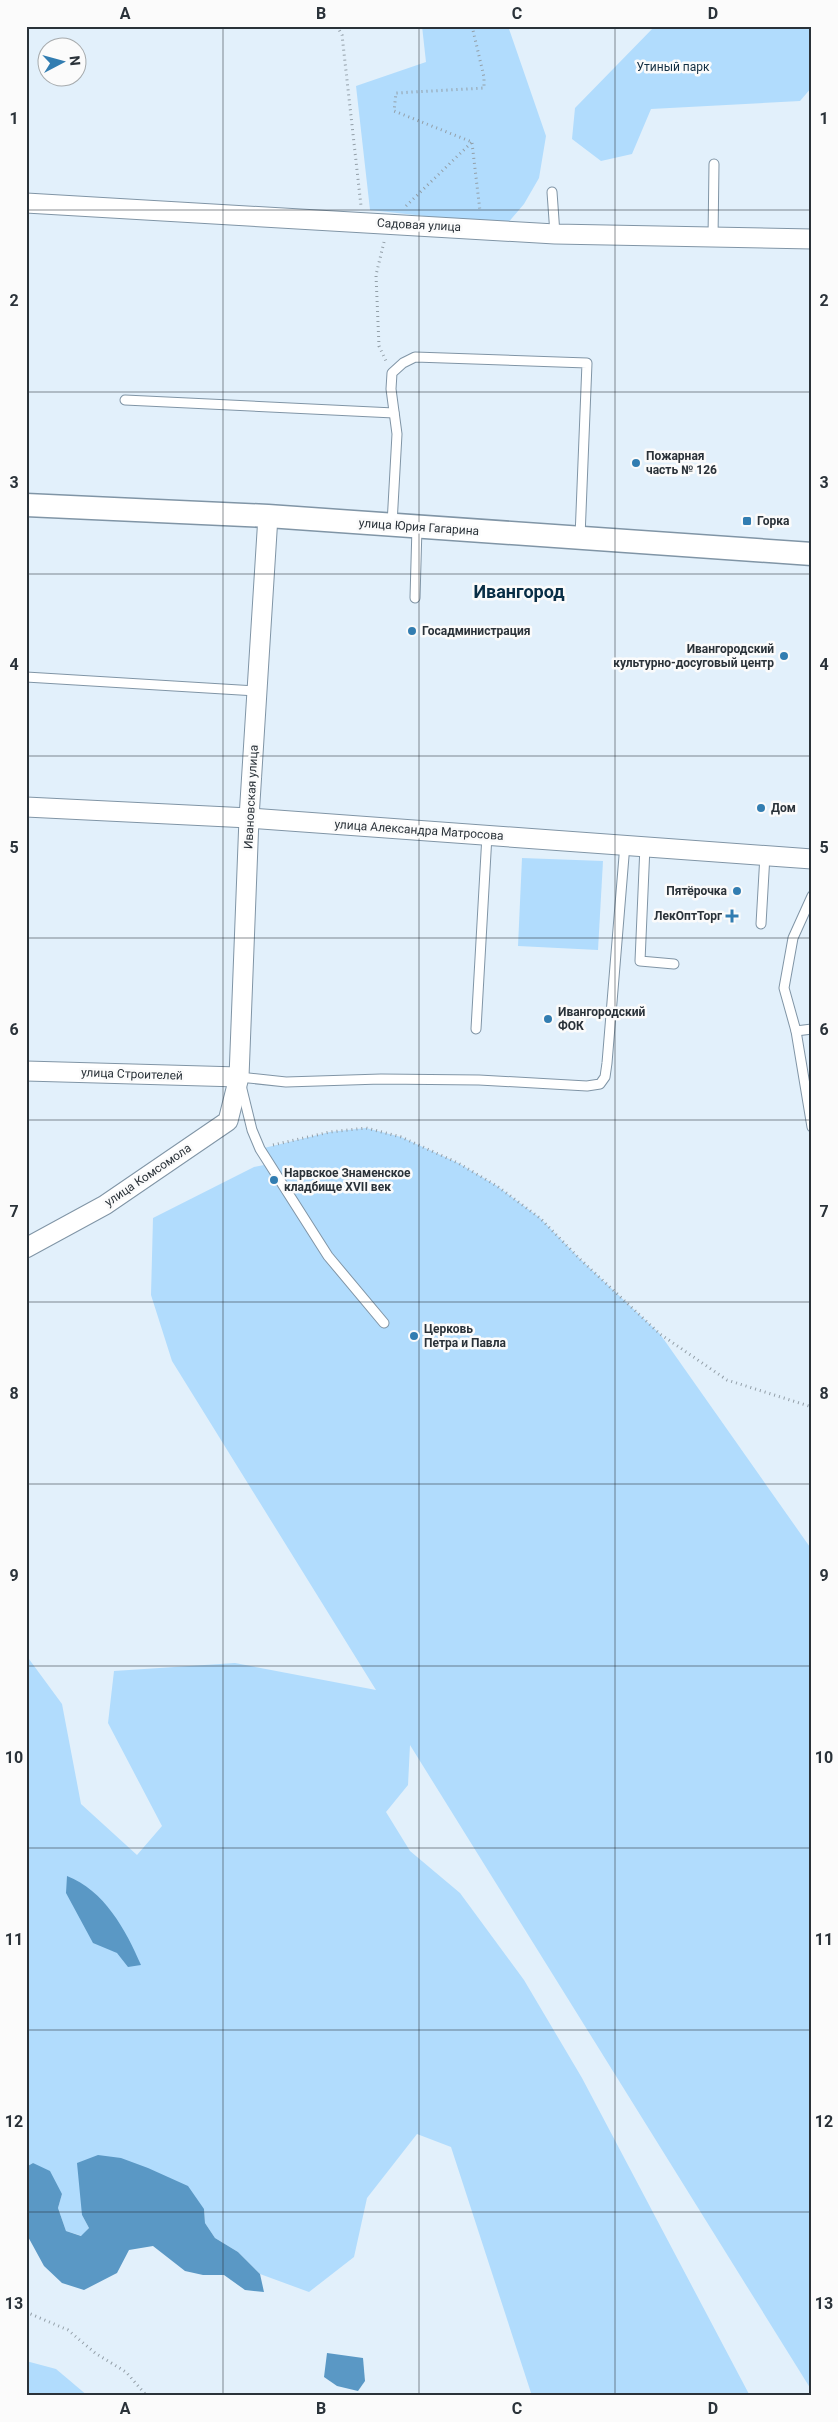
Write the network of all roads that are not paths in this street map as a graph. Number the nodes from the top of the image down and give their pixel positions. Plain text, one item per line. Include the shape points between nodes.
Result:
1 (714, 164) dead end
2 (552, 192) dead end
3 (26, 203) edge
4 (555, 234) junction
5 (713, 238) junction
6 (812, 239) edge
7 (125, 400) dead end
8 (394, 413) junction
9 (26, 505) edge
10 (268, 516) junction
11 (392, 525) junction
12 (418, 526) junction
13 (580, 538) junction
14 (812, 554) edge
15 (415, 598) dead end
16 (26, 677) edge
17 (257, 691) junction
18 (26, 807) edge
19 (249, 818) junction
20 (488, 835) junction
21 (625, 844) junction
22 (645, 846) junction
23 (765, 855) junction
24 (812, 859) edge
25 (812, 896) edge
26 (762, 924) dead end
27 (674, 964) dead end
28 (476, 1029) dead end
29 (812, 1029) edge
30 (796, 1031) junction
31 (26, 1071) edge
32 (239, 1077) junction
33 (812, 1127) edge
34 (26, 1248) edge
35 (384, 1323) dead end

1 - 5 lane
2 - 4 lane
3 - 4 street, Садовая улица
4 - 5 street, Садовая улица
5 - 6 street, Садовая улица
7 - 8 lane
8 - 11 lane via 397,434
8 - 13 lane via 392,373 403,362 415,357 587,363
9 - 10 street, улица Юрия Гагарина
10 - 11 street, улица Юрия Гагарина
10 - 17 street, Ивановская улица
11 - 12 street, улица Юрия Гагарина
12 - 13 street, улица Юрия Гагарина
12 - 15 lane
13 - 14 street, улица Юрия Гагарина
16 - 17 lane
17 - 19 street, Ивановская улица
18 - 19 street, улица Александра Матросова
19 - 20 street, улица Александра Матросова
19 - 32 street, Ивановская улица
20 - 21 street, улица Александра Матросова
20 - 28 lane
21 - 22 street, улица Александра Матросова
21 - 32 lane via 607,1063 605,1077 600,1084 390,1079 286,1082
22 - 23 street, улица Александра Матросова
22 - 27 lane via 640,961
23 - 24 street, улица Александра Матросова
23 - 26 lane
25 - 30 lane via 793,938 784,988
29 - 30 lane
30 - 33 lane
31 - 32 street, улица Строителей
32 - 34 street, улица Комсомола via 228,1121 105,1205
32 - 35 lane via 260,1149 328,1256

